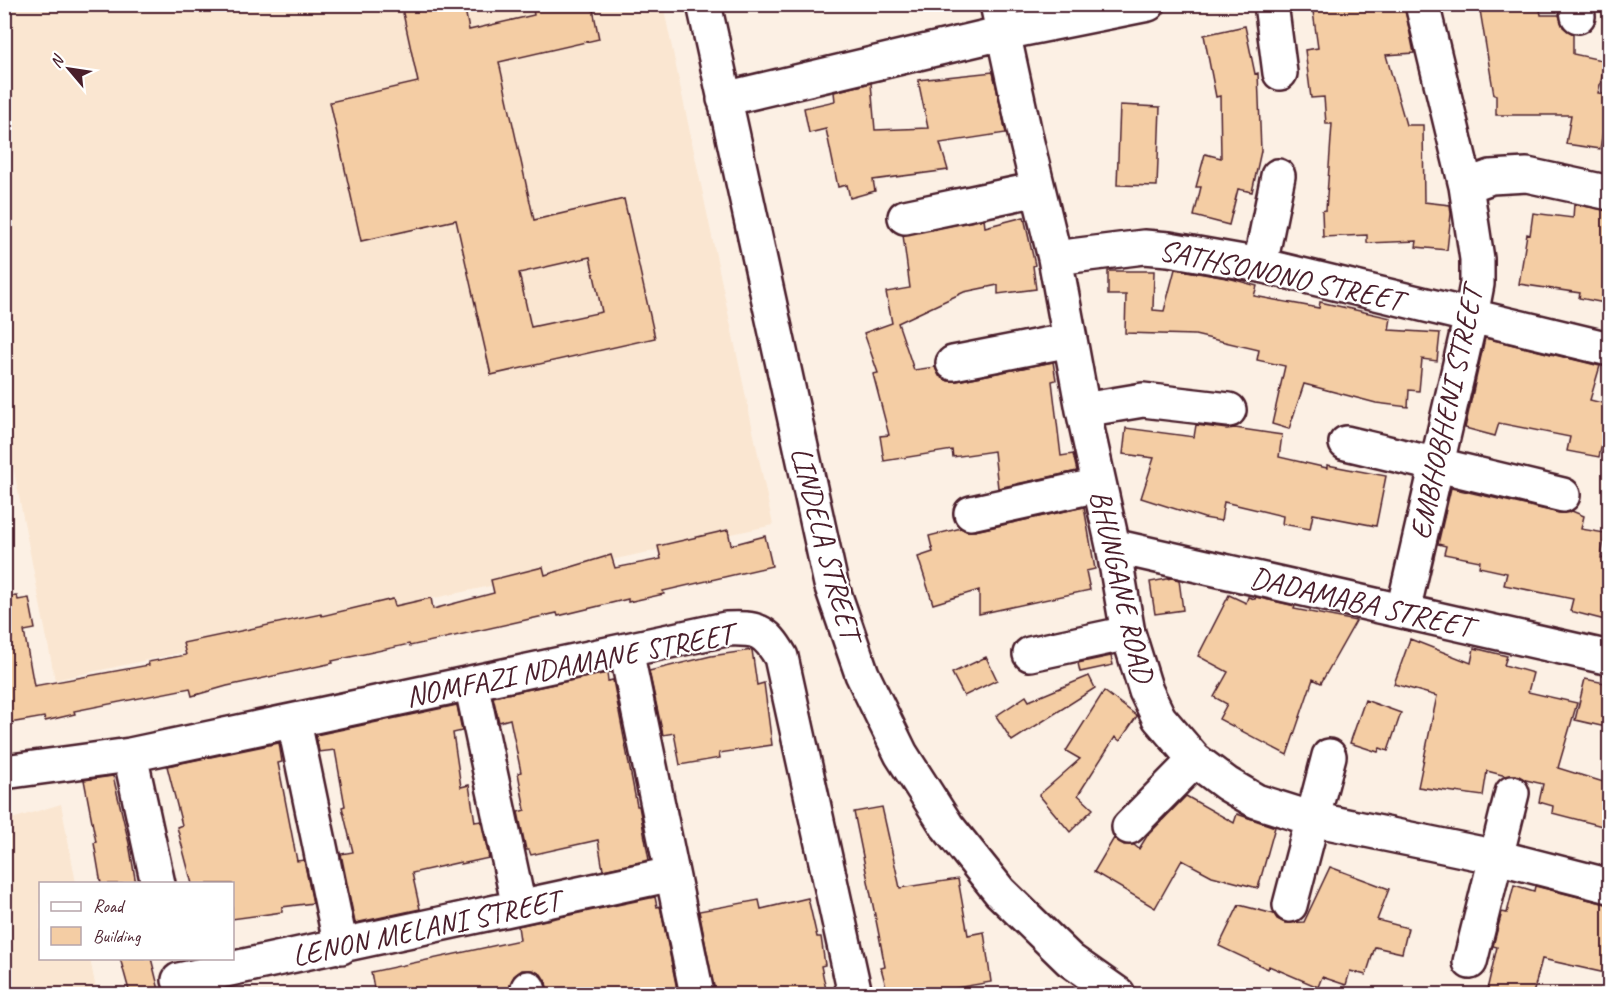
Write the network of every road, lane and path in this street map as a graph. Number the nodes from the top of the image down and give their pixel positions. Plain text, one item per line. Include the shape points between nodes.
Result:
1 (704, 4) edge
2 (1148, 4) edge
3 (1271, 4) edge
4 (1422, 4) edge
5 (1000, 19) edge
6 (1280, 73) dead end
7 (724, 99) junction
8 (1278, 176) dead end
9 (1466, 186) junction
10 (1038, 189) junction
11 (1610, 193) edge
12 (905, 217) dead end
13 (1055, 258) junction
14 (1260, 265) junction
15 (1471, 316) junction
16 (1070, 340) junction
17 (1605, 348) dead end
18 (953, 363) dead end
19 (1083, 410) junction
20 (1229, 410) dead end
21 (1346, 443) dead end
22 (1437, 465) junction
23 (1099, 485) junction
24 (1563, 495) dead end
25 (971, 513) dead end
26 (1113, 546) junction
27 (1402, 610) junction
28 (1128, 633) junction
29 (626, 650) junction
30 (1030, 654) dead end
31 (1610, 658) edge
32 (471, 683) junction
33 (294, 722) junction
34 (130, 755) junction
35 (1329, 756) dead end
36 (1196, 759) junction
37 (4, 772) edge
38 (1512, 793) dead end
39 (1313, 819) junction
40 (1130, 827) dead end
41 (1497, 857) junction
42 (672, 874) junction
43 (158, 882) edge
44 (1610, 886) edge
45 (1290, 905) dead end
46 (519, 907) junction
47 (341, 946) junction
48 (1470, 962) dead end
49 (179, 978) edge
50 (697, 994) edge
51 (855, 994) edge
52 (1118, 994) edge

1 - 7 street, LINDELA STREET
2 - 5 street
3 - 6 street
4 - 9 street, EMBHOBHENI STREET
5 - 7 street
5 - 10 street, BHUNGANE ROAD
7 - 52 street, LINDELA STREET via 831,584 862,674 901,754 953,834 1000,892 1070,960
8 - 14 street
9 - 11 street via 1491,177 1527,175
9 - 15 street, EMBHOBHENI STREET via 1477,259
10 - 12 street
10 - 13 street, BHUNGANE ROAD
13 - 14 street, SATHSONONO STREET via 1144,246
13 - 16 street, BHUNGANE ROAD
14 - 15 street, SATHSONONO STREET
15 - 17 street, SATHSONONO STREET
15 - 22 street, EMBHOBHENI STREET
16 - 18 street
16 - 19 street, BHUNGANE ROAD
19 - 20 street via 1143,400
19 - 23 street, BHUNGANE ROAD
21 - 22 street
22 - 24 street
22 - 27 street, EMBHOBHENI STREET
23 - 25 street
23 - 26 street, BHUNGANE ROAD
26 - 27 street, DADAMABA STREET
26 - 28 street, BHUNGANE ROAD
27 - 31 street, DADAMABA STREET
28 - 30 street
28 - 36 street, BHUNGANE ROAD via 1158,718
29 - 32 street, NOMFAZI NDAMANE STREET
29 - 42 street
29 - 51 street, NOMFAZI NDAMANE STREET via 726,629 754,629 773,643 781,657
32 - 33 street, NOMFAZI NDAMANE STREET
32 - 46 street
33 - 34 street, NOMFAZI NDAMANE STREET
33 - 47 street
34 - 37 street, NOMFAZI NDAMANE STREET
34 - 43 street
35 - 39 street
36 - 39 street, BHUNGANE ROAD via 1256,801
36 - 40 street
38 - 41 street
39 - 41 street, BHUNGANE ROAD
39 - 45 street
41 - 44 street, BHUNGANE ROAD
41 - 48 street
42 - 46 street, LENON MELANI STREET
42 - 50 street
46 - 47 street, LENON MELANI STREET
47 - 49 street, LENON MELANI STREET

